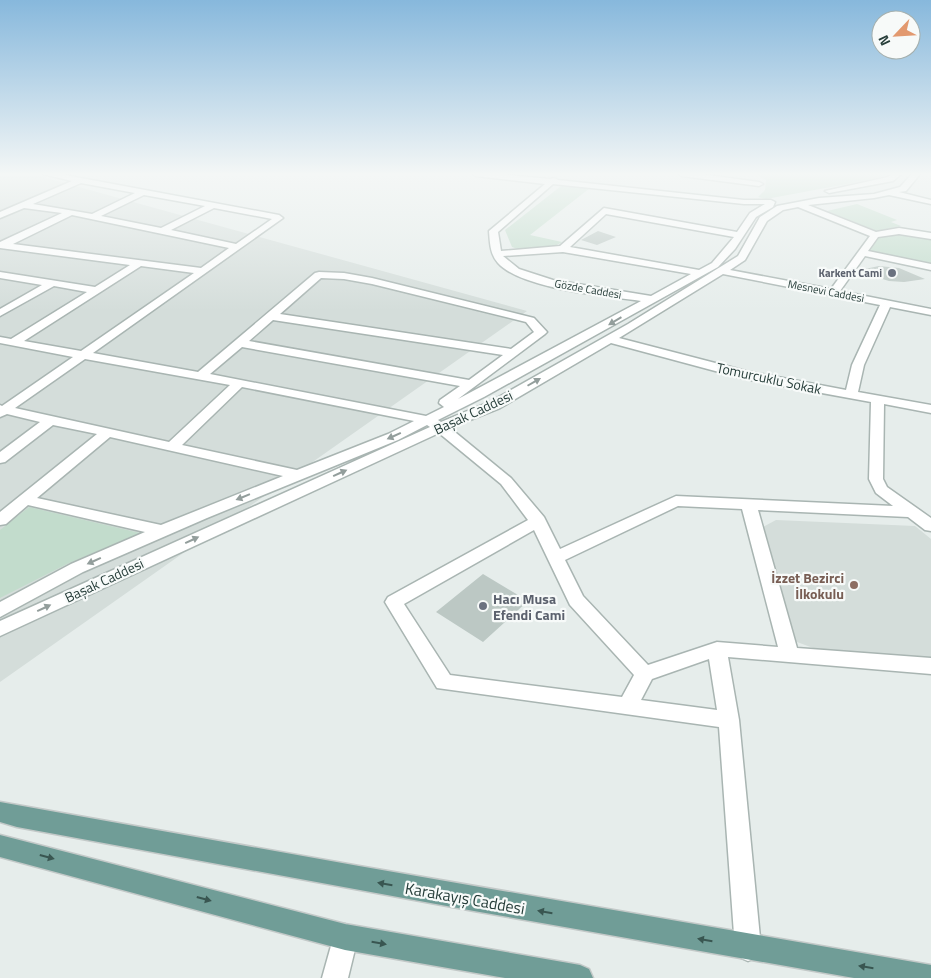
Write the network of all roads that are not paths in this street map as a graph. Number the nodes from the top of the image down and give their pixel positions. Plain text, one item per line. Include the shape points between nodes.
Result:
1 (55, 220) edge
2 (111, 220) edge
3 (185, 220) edge
4 (277, 220) edge
5 (506, 220) edge
6 (594, 220) edge
7 (653, 220) edge
8 (751, 220) edge
9 (763, 220) edge
10 (838, 220) edge
11 (162, 231) junction
12 (740, 235) junction
13 (876, 235) junction
14 (931, 236) edge
15 (1, 246) edge
16 (236, 247) junction
17 (563, 248) junction
18 (862, 253) junction
19 (496, 254) junction
20 (138, 264) junction
21 (931, 267) edge
22 (721, 271) junction
23 (202, 272) junction
24 (700, 273) junction
25 (0, 276) edge
26 (52, 283) junction
27 (97, 290) junction
28 (834, 293) junction
29 (651, 299) junction
30 (886, 303) junction
31 (931, 312) edge
32 (0, 313) edge
33 (271, 316) junction
34 (609, 339) junction
35 (0, 340) edge
36 (14, 342) junction
37 (240, 342) junction
38 (515, 353) junction
39 (82, 355) junction
40 (201, 376) junction
41 (239, 383) junction
42 (472, 384) junction
43 (851, 394) junction
44 (878, 399) junction
45 (931, 409) edge
46 (1, 411) edge
47 (51, 420) junction
48 (434, 423) junction
49 (107, 433) junction
50 (172, 447) junction
51 (0, 459) edge
52 (300, 475) junction
53 (25, 500) junction
54 (749, 505) junction
55 (912, 512) junction
56 (0, 520) edge
57 (538, 521) junction
58 (931, 526) edge
59 (162, 531) junction
60 (556, 558) junction
61 (0, 610) edge
62 (0, 629) edge
63 (717, 649) junction
64 (790, 655) junction
65 (931, 666) edge
66 (644, 674) junction
67 (628, 706) junction
68 (729, 720) junction
69 (0, 812) edge
70 (0, 846) edge
71 (345, 937) junction
72 (748, 948) junction
73 (335, 978) edge
74 (580, 978) edge
75 (931, 978) edge

1 - 15 street
2 - 11 street
3 - 11 street
4 - 16 street
5 - 19 street via 493,231
6 - 17 street
7 - 12 street
8 - 12 street, Başak Caddesi
9 - 22 street, Başak Caddesi via 742,258
10 - 13 street
11 - 16 street
12 - 24 street, Başak Caddesi via 715,265
13 - 14 street via 899,231
13 - 18 street
15 - 20 street
16 - 23 street
17 - 19 street
17 - 24 street
18 - 21 street
18 - 28 street
19 - 29 street, Gözde Caddesi via 510,268 559,285
20 - 23 street
20 - 27 street
22 - 28 street, Mesnevi Caddesi
22 - 34 street, Başak Caddesi
23 - 39 street
24 - 29 street, Başak Caddesi
25 - 26 street
26 - 27 street
26 - 32 street
27 - 36 street
28 - 30 street, Mesnevi Caddesi
29 -> 48 street, Başak Caddesi
30 - 31 street, Mesnevi Caddesi
30 - 43 street via 858,365
33 - 37 street
33 - 38 street
33 - 38 street via 319,275 344,276 530,320 541,332
34 - 43 street, Tomurcuklu Sokak via 745,375
48 -> 34 street, Başak Caddesi via 495,405
35 - 36 street
36 - 39 street
37 - 40 street
37 - 42 street
38 - 42 street
39 - 40 street
39 - 46 street
40 - 41 street
41 - 48 street
41 - 50 street
42 - 48 street via 447,401
43 - 44 street, Tomurcuklu Sokak
44 - 45 street, Tomurcuklu Sokak
44 - 55 street via 876,479 881,490
46 - 47 street
47 - 49 street
47 - 51 street
48 -> 52 street, Başak Caddesi
48 - 57 street via 506,481
62 -> 48 street, Başak Caddesi
49 - 50 street
49 - 53 street
50 - 52 street
52 -> 59 street, Başak Caddesi
53 - 56 street
53 - 59 street
54 - 55 street
54 - 60 street via 676,501
54 - 64 street
55 - 58 street
57 - 60 street
57 - 67 street via 394,602 444,682
59 -> 61 street, Başak Caddesi via 77,568
60 - 66 street via 576,600
63 - 64 street
63 - 66 street
63 - 68 street
64 - 65 street
66 - 67 street
67 - 68 street
68 - 72 street
72 -> 69 main road, Karakayış Caddesi
70 -> 71 main road
71 - 73 street
71 -> 74 main road
75 -> 72 main road, Karakayış Caddesi

